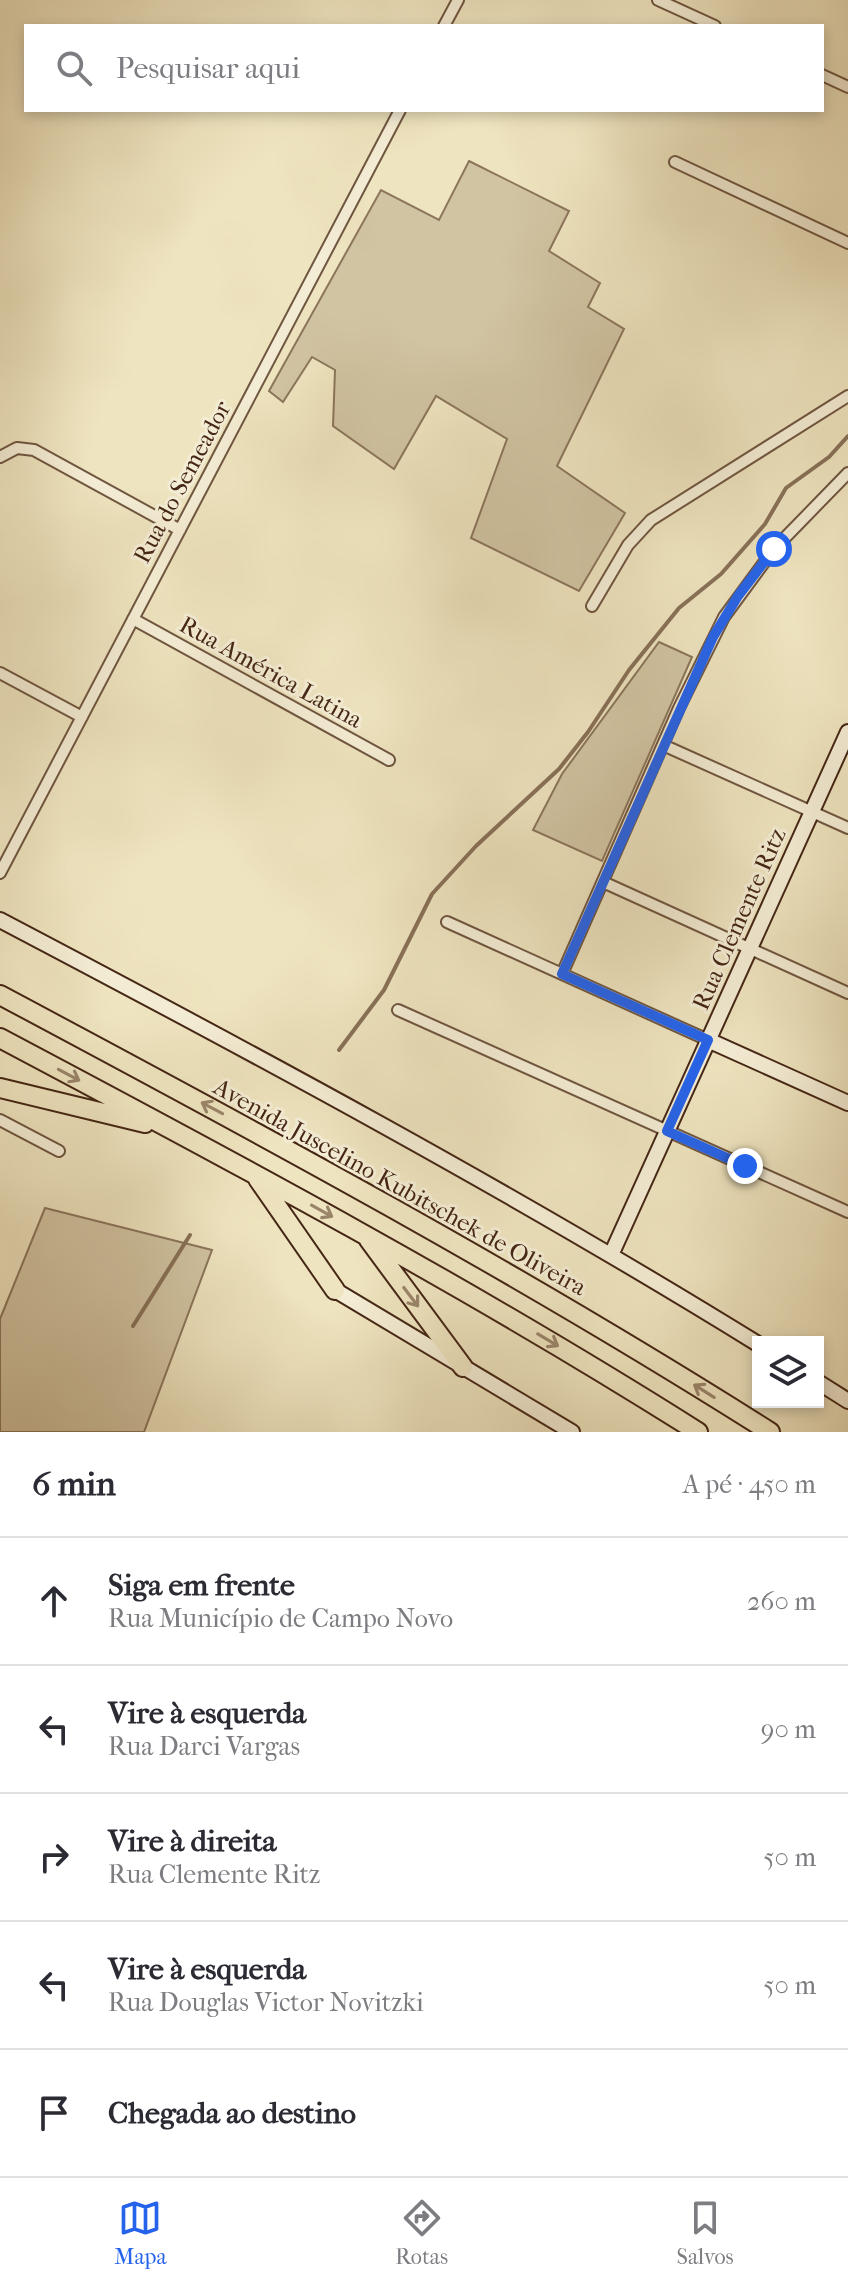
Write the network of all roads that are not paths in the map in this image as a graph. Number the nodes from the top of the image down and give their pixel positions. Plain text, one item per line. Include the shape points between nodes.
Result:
1 (458, 0) edge
2 (658, 0) edge
3 (445, 24) edge
4 (711, 24) edge
5 (824, 76) edge
6 (848, 87) edge
7 (399, 112) edge
8 (675, 162) dead end
9 (848, 243) edge
10 (848, 396) edge
11 (4, 454) edge
12 (848, 473) edge
13 (180, 530) junction
14 (592, 606) dead end
15 (133, 619) junction
16 (0, 673) edge
17 (82, 717) junction
18 (848, 732) edge
19 (663, 745) junction
20 (389, 760) dead end
21 (812, 812) junction
22 (848, 828) edge
23 (0, 873) edge
24 (603, 882) junction
25 (0, 920) edge
26 (447, 922) dead end
27 (750, 949) junction
28 (562, 974) junction
29 (848, 993) edge
30 (0, 995) edge
31 (398, 1010) dead end
32 (0, 1038) edge
33 (708, 1040) junction
34 (0, 1088) edge
35 (848, 1103) edge
36 (0, 1120) edge
37 (174, 1130) junction
38 (667, 1131) junction
39 (59, 1151) dead end
40 (254, 1173) junction
41 (848, 1212) edge
42 (365, 1235) junction
43 (611, 1255) junction
44 (335, 1290) joint
45 (752, 1340) edge
46 (463, 1367) junction
47 (824, 1386) edge
48 (848, 1401) edge
49 (572, 1432) edge
50 (698, 1432) edge
51 (770, 1432) edge

1 - 3 street
2 - 4 street
5 - 6 street
7 - 13 street, Rua do Semeador
8 - 9 street
10 - 14 street via 651,520 628,545
11 - 13 street via 17,448 34,450
12 - 19 street via 774,549 738,596
13 - 15 street, Rua do Semeador
15 - 17 street, Rua do Semeador
15 - 20 street, Rua América Latina
16 - 17 street
17 - 23 street, Rua do Semeador
18 - 21 street, Rua Clemente Ritz
19 - 21 street
19 - 24 street
21 - 22 street
21 - 27 street, Rua Clemente Ritz
24 - 27 street
24 - 28 street
25 - 43 street via 346,1105
26 - 28 street
27 - 29 street
27 - 33 street, Rua Clemente Ritz
28 - 33 street
51 -> 30 highway, Avenida Juscelino Kubitschek de Oliveira via 434,1231
31 - 38 street
32 -> 37 highway
33 - 35 street
33 - 38 street, Rua Clemente Ritz
34 - 37 highway
36 - 39 street
37 - 40 highway
38 - 41 street
38 - 43 street, Rua Clemente Ritz
40 -> 42 highway
40 - 44 highway
42 -> 46 highway
42 -> 50 highway
43 - 45 street
44 - 46 street
46 - 49 street
47 - 48 street

